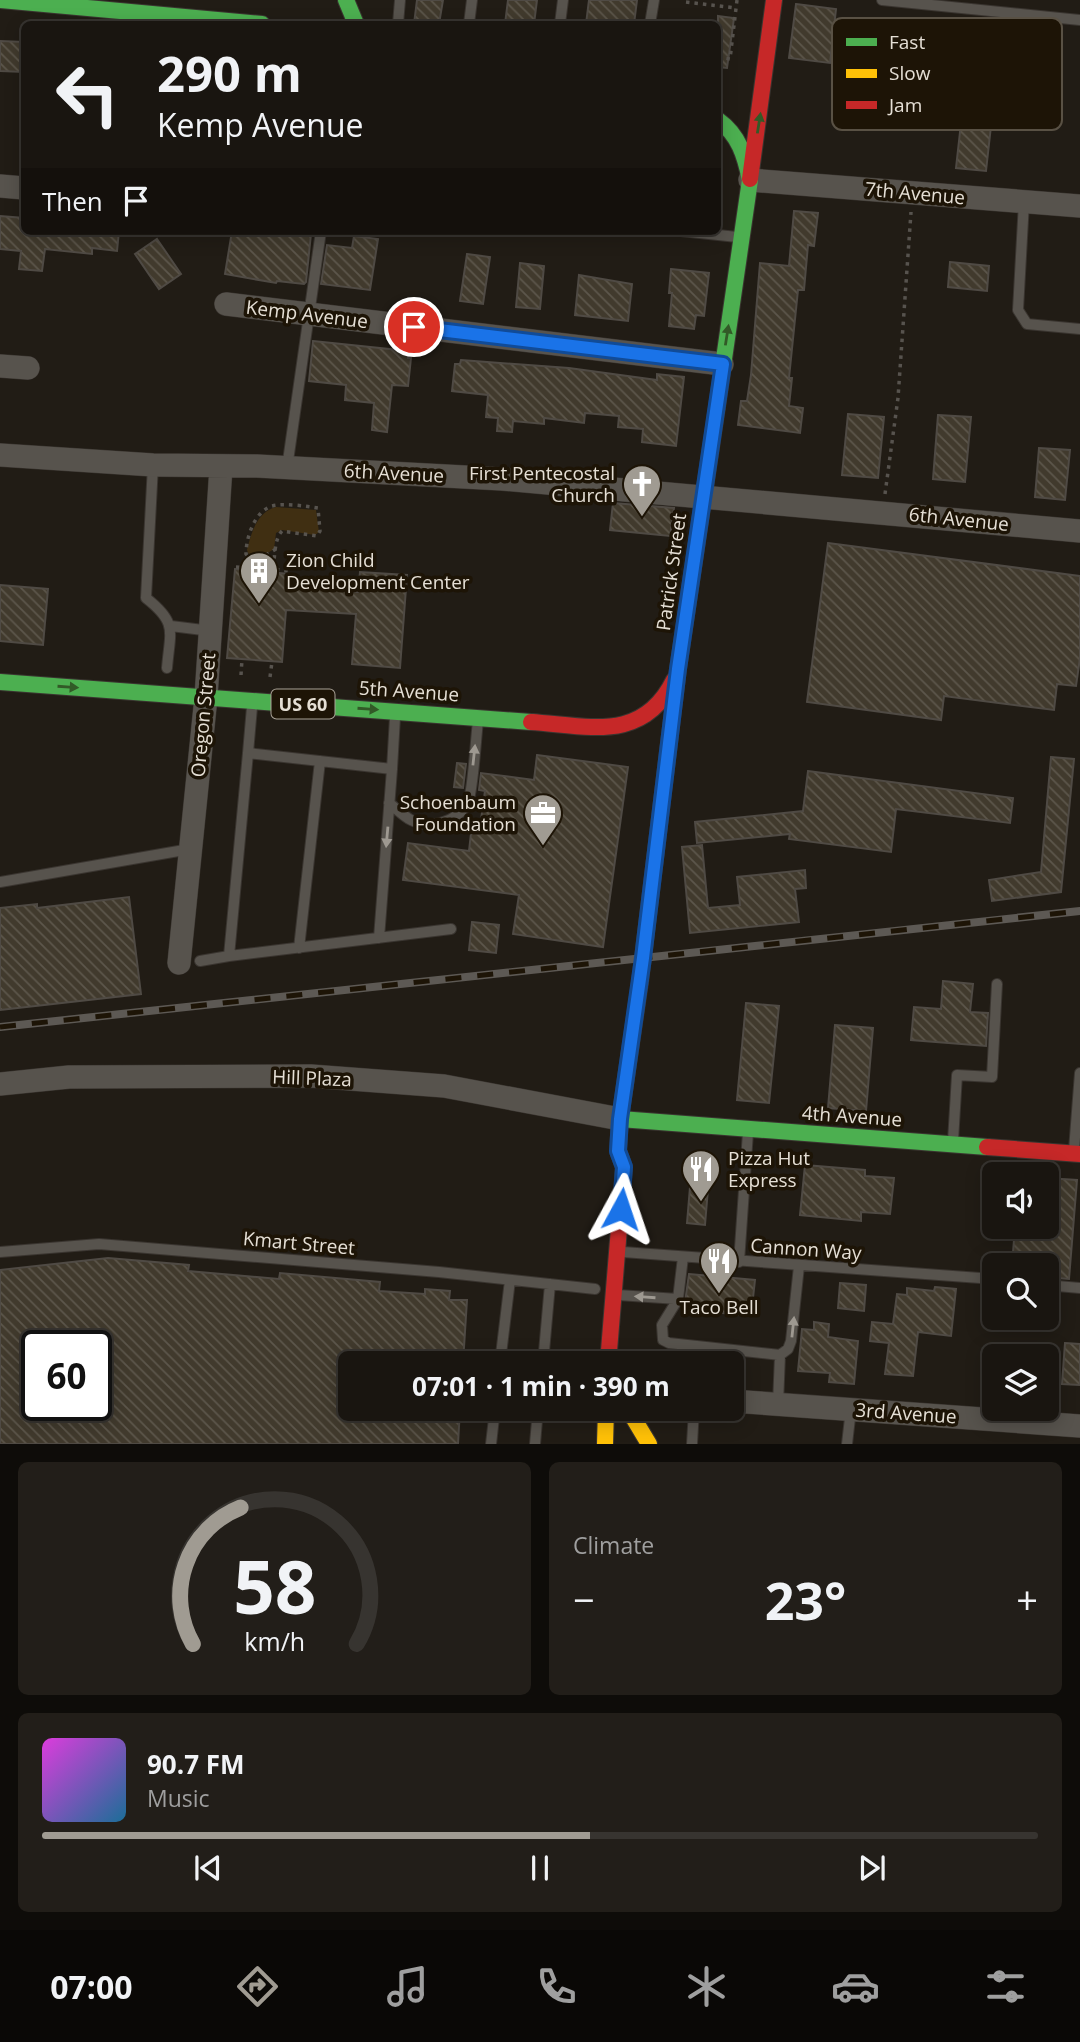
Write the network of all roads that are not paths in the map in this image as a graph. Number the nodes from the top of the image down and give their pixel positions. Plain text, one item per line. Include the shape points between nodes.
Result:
1 (0, 0) edge
2 (346, 0) edge
3 (400, 0) edge
4 (472, 0) edge
5 (564, 0) edge
6 (654, 0) edge
7 (774, 0) edge
8 (882, 0) edge
9 (1060, 18) edge
10 (1062, 18) edge
11 (1080, 20) edge
12 (229, 21) edge
13 (355, 21) edge
14 (398, 21) edge
15 (469, 21) edge
16 (560, 21) edge
17 (650, 21) edge
18 (767, 65) junction
19 (726, 112) edge
20 (750, 180) junction
21 (0, 186) edge
22 (21, 188) edge
23 (1024, 202) junction
24 (1080, 206) edge
25 (320, 235) edge
26 (721, 235) edge
27 (741, 237) junction
28 (226, 304) dead end
29 (310, 314) junction
30 (1080, 329) edge
31 (723, 364) junction
32 (0, 366) edge
33 (28, 368) dead end
34 (0, 455) edge
35 (153, 465) junction
36 (221, 467) junction
37 (287, 468) junction
38 (703, 496) junction
39 (1080, 531) edge
40 (171, 626) junction
41 (211, 631) junction
42 (167, 668) dead end
43 (678, 669) junction
44 (0, 682) edge
45 (206, 697) junction
46 (252, 701) junction
47 (396, 711) junction
48 (478, 718) junction
49 (605, 727) junction
50 (629, 740) dead end
51 (248, 752) junction
52 (320, 761) junction
53 (651, 764) dead end
54 (392, 769) junction
55 (663, 787) junction
56 (389, 803) junction
57 (191, 849) junction
58 (0, 882) edge
59 (451, 929) dead end
60 (379, 938) junction
61 (299, 948) junction
62 (229, 956) junction
63 (190, 962) joint
64 (997, 984) dead end
65 (1080, 1080) edge
66 (0, 1084) edge
67 (620, 1119) junction
68 (748, 1129) junction
69 (953, 1144) junction
70 (618, 1151) junction
71 (1077, 1154) edge
72 (607, 1166) dead end
73 (617, 1251) junction
74 (0, 1252) edge
75 (683, 1257) junction
76 (739, 1262) junction
77 (799, 1266) junction
78 (982, 1278) edge
79 (510, 1280) junction
80 (551, 1284) junction
81 (1059, 1286) edge
82 (1080, 1288) edge
83 (595, 1289) dead end
84 (612, 1295) junction
85 (678, 1299) junction
86 (501, 1351) edge
87 (544, 1351) edge
88 (609, 1351) edge
89 (780, 1355) junction
90 (744, 1402) edge
91 (778, 1404) junction
92 (850, 1409) junction
93 (494, 1421) edge
94 (537, 1421) edge
95 (606, 1421) edge
96 (635, 1421) edge
97 (693, 1421) edge
98 (1080, 1426) edge
99 (491, 1444) edge
100 (535, 1444) edge
101 (605, 1444) edge
102 (649, 1444) edge
103 (692, 1444) edge
104 (847, 1444) edge

1 - 12 main road
2 - 13 main road
3 - 14 lane
4 - 15 lane
5 - 16 lane
6 - 17 lane
7 - 18 main road, Patrick Street
8 - 9 lane
10 - 11 lane
18 - 19 main road via 749,102
20 -> 18 main road, Patrick Street
19 - 20 main road
20 - 23 street, 7th Avenue
20 - 27 main road, Patrick Street
21 - 22 street
23 - 24 street, 7th Avenue
23 - 30 lane via 1018,310 1027,324
25 - 29 lane
26 - 27 lane
31 -> 27 main road, Patrick Street
28 - 29 street, Kemp Avenue
29 - 31 street, Kemp Avenue
29 - 37 lane
31 - 38 main road, Patrick Street
32 - 33 street
34 - 35 street, 6th Avenue
35 - 36 street, 6th Avenue
35 - 40 lane via 146,598 166,615
36 - 37 street, 6th Avenue
36 - 41 street, Oregon Street
37 - 38 street, 6th Avenue via 477,477
38 - 39 street, 6th Avenue
38 - 43 main road, Patrick Street
40 - 41 lane
40 - 42 lane
41 - 45 street, Oregon Street
43 - 49 main road via 664,699 646,717
43 - 55 main road, Patrick Street
44 -> 45 main road, 5th Avenue / US 60
45 - 46 main road, 5th Avenue / US 60
45 - 57 street, Oregon Street
46 -> 47 main road, 5th Avenue / US 60
46 - 51 lane
47 - 48 main road, 5th Avenue / US 60
47 - 54 lane
48 - 49 main road, 5th Avenue / US 60
56 -> 48 lane via 424,824 450,820 459,813 469,801
49 - 50 main road, US 60
51 - 52 lane
51 - 62 lane
52 - 54 lane
52 - 61 lane
53 - 55 main road
54 - 56 lane
55 - 67 main road, Patrick Street
56 -> 60 lane
57 - 58 lane
57 - 63 street, Oregon Street
59 - 60 lane
60 - 61 lane
61 - 62 lane
62 - 63 lane
64 - 69 lane via 992,1077 957,1075
65 - 71 lane
66 - 67 street, Hill Plaza via 69,1077 311,1076 444,1086
67 - 68 main road, 4th Avenue
67 - 70 main road, Patrick Street
68 - 69 main road, 4th Avenue
68 - 76 lane
69 - 71 main road, 4th Avenue
70 - 72 main road
70 - 73 main road, Patrick Street via 624,1167
73 - 75 lane, Cannon Way
73 - 84 main road, Patrick Street
74 - 79 lane, Kmart Street via 99,1244
75 - 76 lane, Cannon Way
75 - 85 lane
76 - 77 lane, Cannon Way
77 - 78 lane, Cannon Way
89 -> 77 lane via 791,1342
79 - 80 lane, Kmart Street
79 - 86 lane
80 - 83 lane, Kmart Street
80 - 87 lane
81 - 82 lane
85 -> 84 lane
84 - 88 main road, Patrick Street
85 - 89 lane via 662,1325 663,1340
89 - 91 lane
90 - 91 street, 3rd Avenue
91 - 92 street, 3rd Avenue
92 - 98 street, 3rd Avenue
92 - 104 lane
93 - 99 lane
94 - 100 lane
95 - 101 main road
96 - 102 main road
97 - 103 lane

